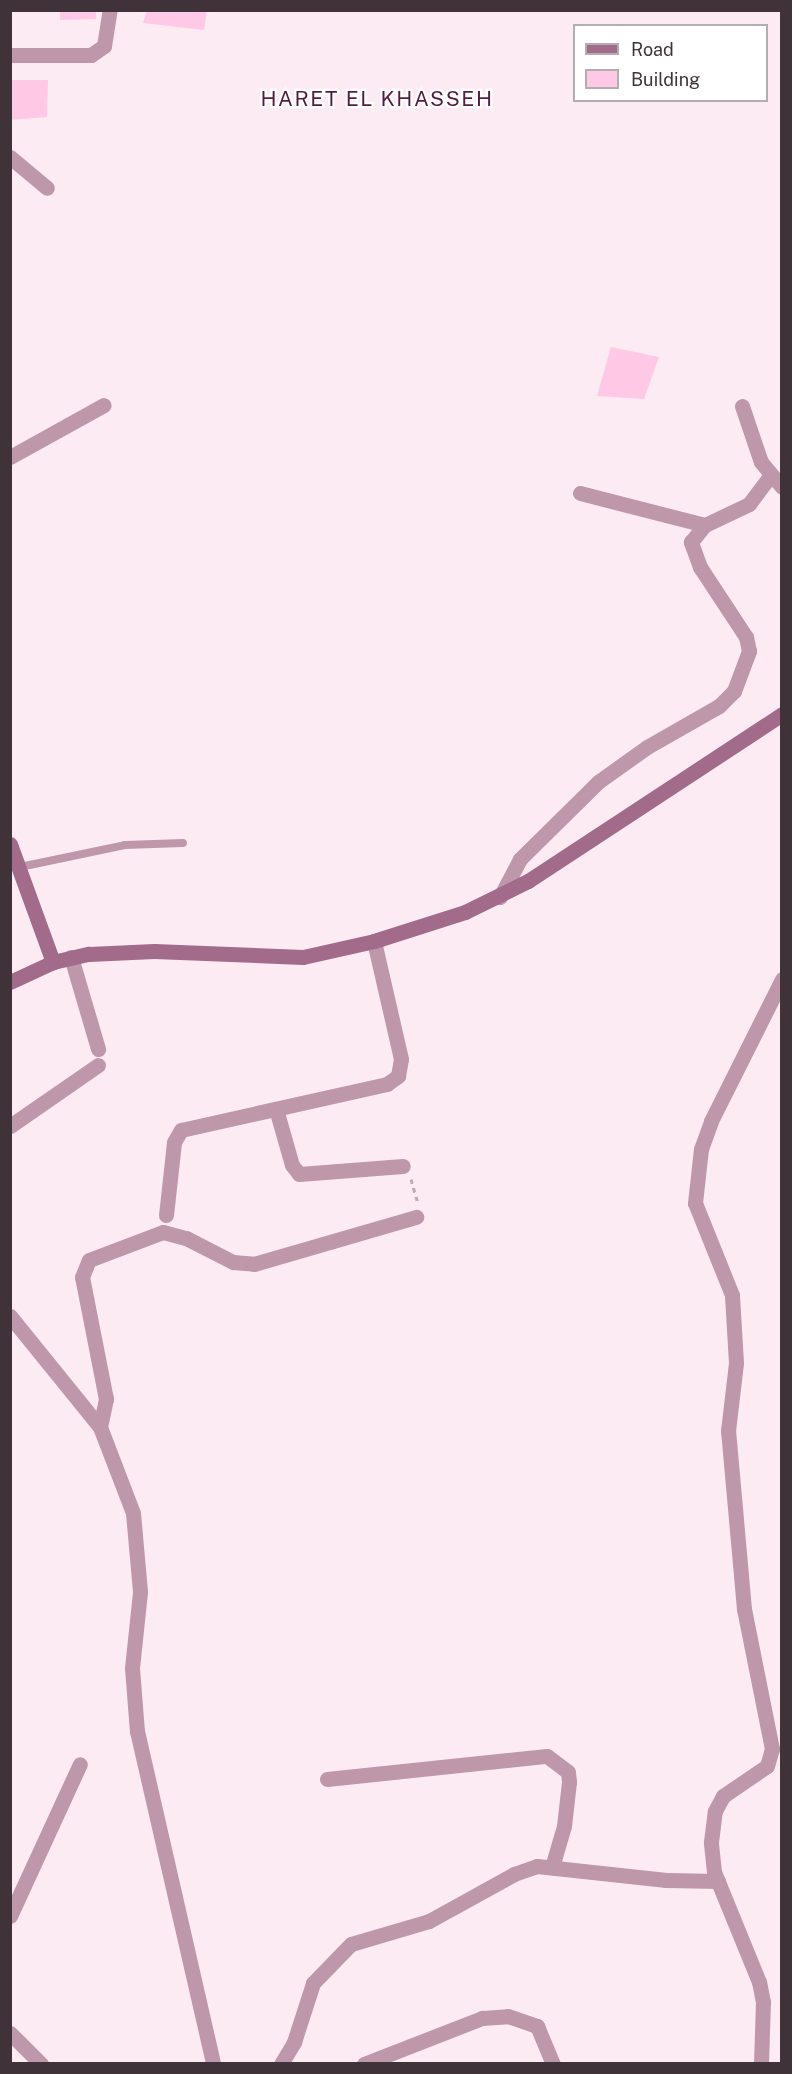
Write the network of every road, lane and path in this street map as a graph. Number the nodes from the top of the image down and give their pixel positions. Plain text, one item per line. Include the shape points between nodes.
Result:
1 (110, 10) edge
2 (10, 55) edge
3 (10, 157) edge
4 (47, 188) dead end
5 (104, 405) dead end
6 (742, 406) dead end
7 (10, 457) edge
8 (776, 481) edge
9 (580, 493) dead end
10 (705, 525) junction
11 (782, 714) edge
12 (183, 843) dead end
13 (10, 844) edge
14 (20, 867) junction
15 (500, 897) junction
16 (374, 941) junction
17 (71, 957) junction
18 (52, 962) junction
19 (782, 979) edge
20 (10, 982) edge
21 (98, 1049) dead end
22 (98, 1065) dead end
23 (276, 1109) junction
24 (10, 1126) edge
25 (403, 1166) joint
26 (166, 1215) dead end
27 (416, 1217) joint
28 (10, 1316) edge
29 (100, 1427) junction
30 (80, 1764) dead end
31 (327, 1779) dead end
32 (552, 1867) junction
33 (718, 1881) junction
34 (10, 1916) edge
35 (10, 2033) edge
36 (41, 2064) edge
37 (213, 2064) edge
38 (281, 2064) edge
39 (364, 2064) edge
40 (553, 2064) edge
41 (761, 2064) edge

1 - 2 street via 104,46 92,55
3 - 4 street
5 - 7 street
6 - 8 street
8 - 10 street via 749,504
9 - 10 street
10 - 15 street via 693,537 692,547 746,638 749,651 742,677 719,706 647,747 598,782 520,860
11 - 15 main road
12 - 14 lane via 125,845
13 - 14 main road
14 - 18 main road
15 - 16 main road
16 - 17 main road via 288,958 154,951
16 - 23 street via 401,1059 398,1076 387,1084
17 - 18 main road
17 - 21 street
18 - 20 main road
19 - 33 street via 711,1121 696,1174 699,1221 732,1295 736,1363 729,1431 744,1609 772,1757 761,1772 732,1787 715,1811 711,1842
22 - 24 street
23 - 25 street via 292,1165 299,1174
23 - 26 street via 181,1130 174,1142
25 - 27 path via 418,1197
27 - 29 street via 255,1264 233,1262 186,1238 164,1232 89,1260 82,1277 106,1399
28 - 29 street
29 - 37 street via 133,1513 140,1592 132,1668 137,1731
30 - 34 street
31 - 32 street via 535,1753 547,1756 563,1766 570,1782 564,1826
32 - 33 street via 666,1880
32 - 38 street via 523,1870 429,1921 351,1944 313,1983 294,2042
33 - 41 street via 759,1982 763,2002
35 - 36 street
39 - 40 street via 483,2018 508,2016 537,2026

